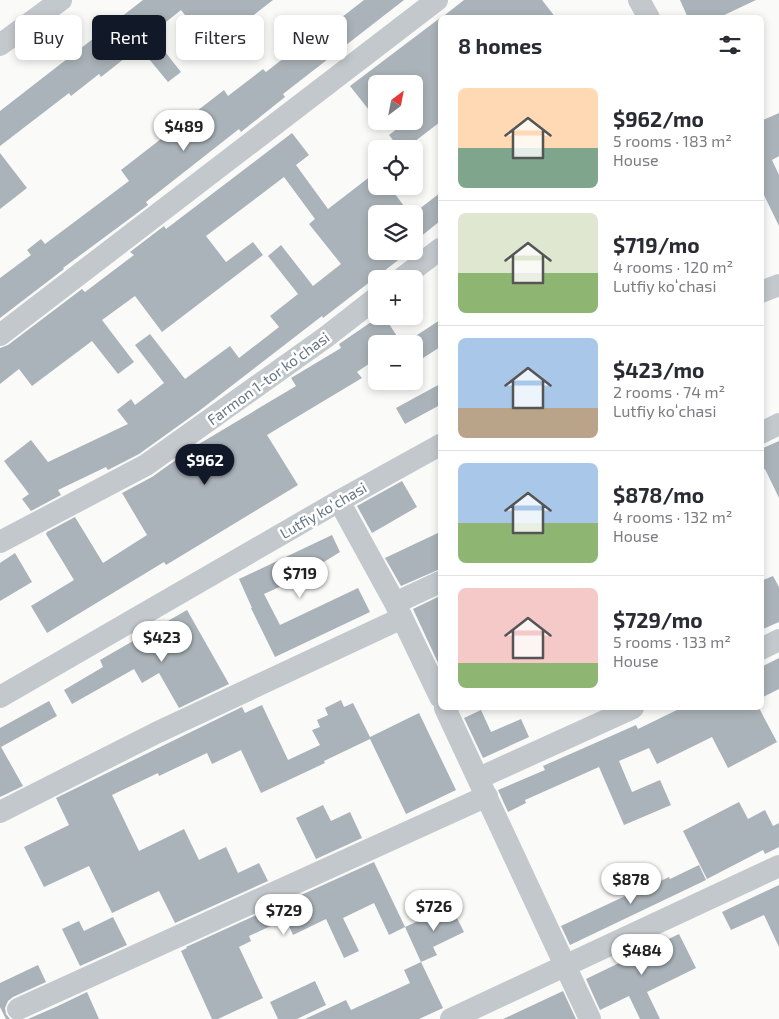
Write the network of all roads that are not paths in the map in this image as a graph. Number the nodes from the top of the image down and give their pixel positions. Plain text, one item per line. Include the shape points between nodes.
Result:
1 (61, 0) edge
2 (437, 0) edge
3 (639, 0) edge
4 (647, 15) edge
5 (0, 45) edge
6 (438, 251) edge
7 (413, 270) edge
8 (779, 285) edge
9 (764, 291) edge
10 (368, 304) edge
11 (0, 335) edge
12 (779, 424) edge
13 (764, 431) edge
14 (438, 446) edge
15 (339, 500) junction
16 (0, 542) edge
17 (438, 583) edge
18 (399, 611) junction
19 (779, 640) edge
20 (764, 648) edge
21 (438, 693) edge
22 (0, 697) edge
23 (446, 710) edge
24 (629, 710) edge
25 (483, 787) junction
26 (0, 812) edge
27 (779, 866) edge
28 (565, 965) junction
29 (18, 1009) dead end
30 (452, 1019) edge
31 (590, 1019) edge

1 - 5 street
2 - 11 street
3 - 4 street
6 - 7 street
8 - 9 street
10 - 16 street, Farmon 1-tor koʻchasi via 146,464
12 - 13 street
14 - 15 street, Lutfiy koʻchasi
15 - 18 street
15 - 22 street, Lutfiy koʻchasi
17 - 18 street
18 - 21 street
18 - 26 street
19 - 20 street
23 - 25 street
24 - 25 street
25 - 28 street
25 - 29 street
27 - 28 street
28 - 30 street
28 - 31 street

